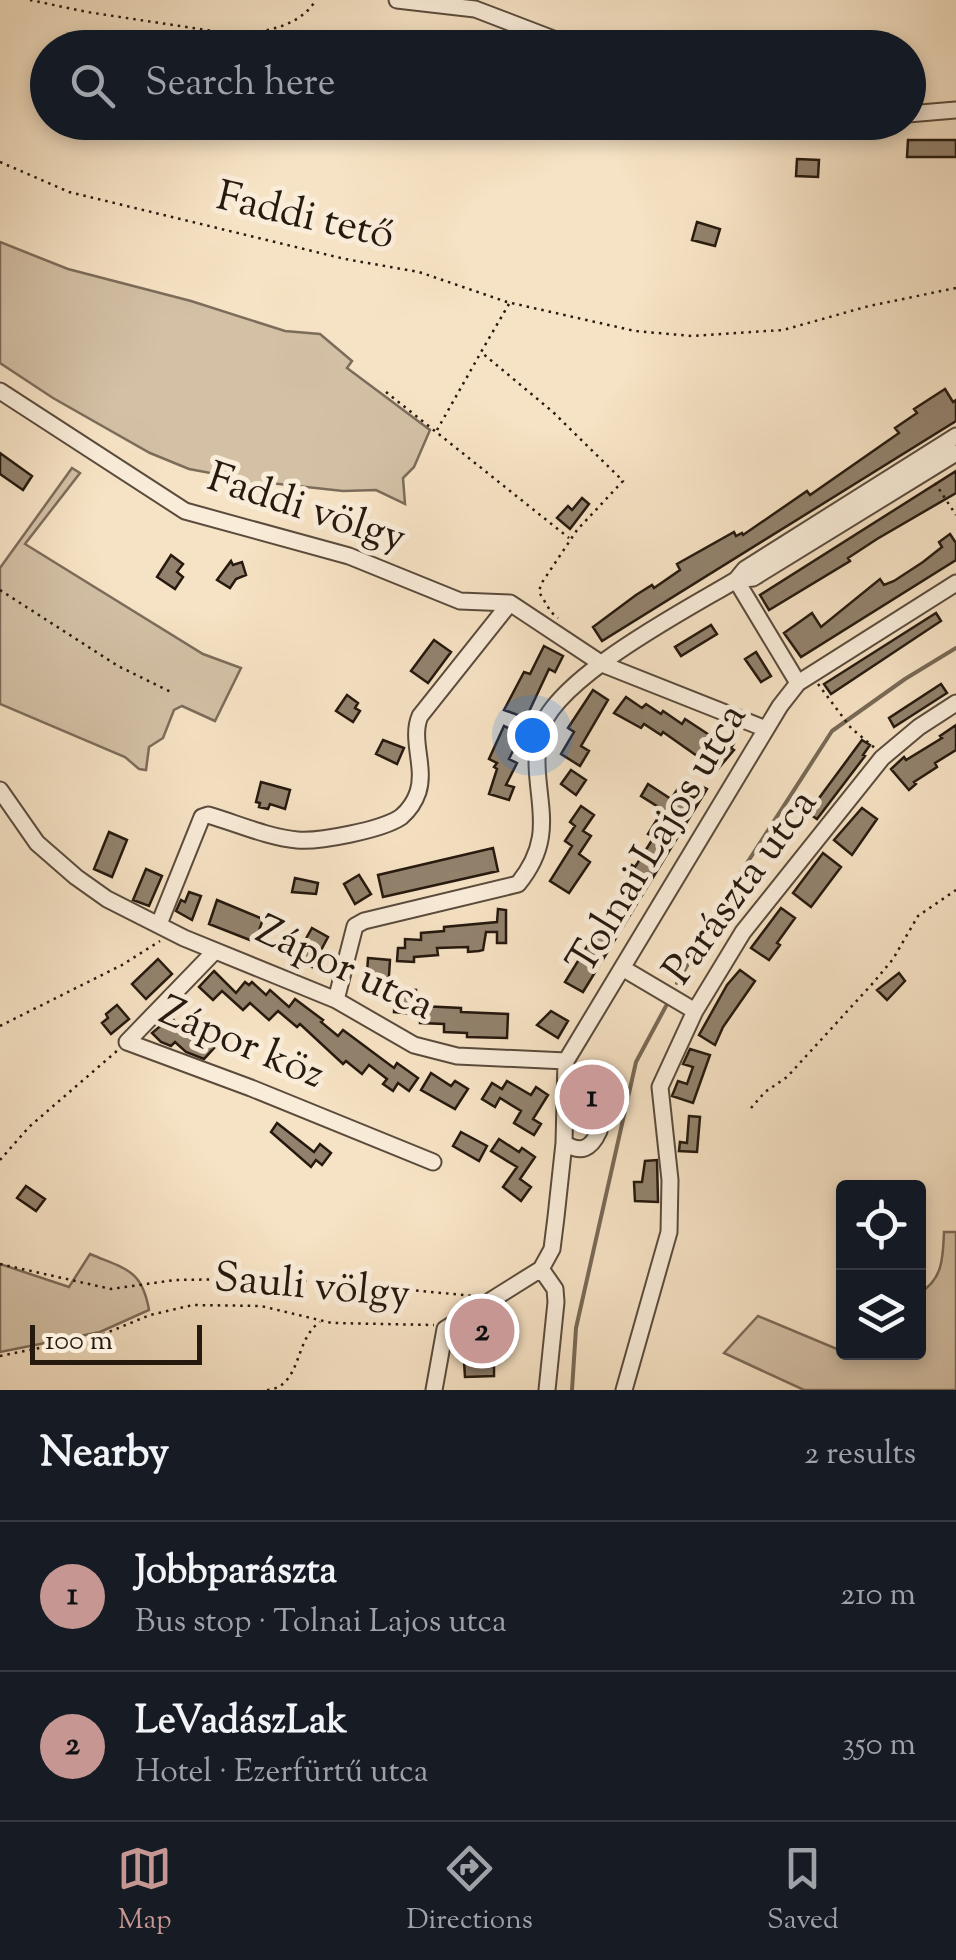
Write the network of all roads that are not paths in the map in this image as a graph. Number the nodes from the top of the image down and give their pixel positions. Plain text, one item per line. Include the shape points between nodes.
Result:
1 (397, 0) edge
2 (531, 30) edge
3 (956, 110) edge
4 (926, 112) edge
5 (0, 391) edge
6 (956, 436) edge
7 (956, 453) edge
8 (736, 580) junction
9 (956, 582) edge
10 (510, 602) junction
11 (602, 664) junction
12 (805, 679) junction
13 (956, 703) edge
14 (766, 729) junction
15 (0, 790) edge
16 (167, 928) junction
17 (215, 950) junction
18 (624, 969) junction
19 (336, 1000) junction
20 (695, 1011) junction
21 (567, 1069) junction
22 (564, 1143) junction
23 (434, 1162) dead end
24 (541, 1269) junction
25 (434, 1390) edge
26 (547, 1390) edge
27 (624, 1390) edge

1 - 2 street via 475,8
3 - 4 street
5 - 10 street, Faddi völgy via 185,511 349,556 460,601
6 - 8 street
7 - 8 street via 753,578
8 - 11 street
8 - 12 street
9 - 12 street, Tolnai Lajos utca
10 - 11 street
10 - 16 street via 420,716 420,784 404,815 312,841 208,815 197,826
11 - 14 street
11 - 19 street via 550,710 540,732 543,828 531,868 518,884 354,926
12 - 14 street, Tolnai Lajos utca
13 - 20 street, Parászta utca via 885,756 743,932
14 - 18 street, Tolnai Lajos utca
15 - 16 street, Zápor utca via 37,843 76,877
16 - 17 street, Zápor utca
17 - 19 street, Zápor utca
17 - 23 street, Zápor köz via 127,1042
18 - 20 street
18 - 21 street, Tolnai Lajos utca
19 - 21 street, Zápor utca via 414,1045
20 - 27 street, Parászta utca via 660,1087 669,1232
21 - 22 street, Tolnai Lajos utca
21 - 22 street via 599,1132 586,1149
22 - 24 street, Tolnai Lajos utca via 552,1248
24 - 25 street via 445,1329
24 - 26 street via 556,1302

